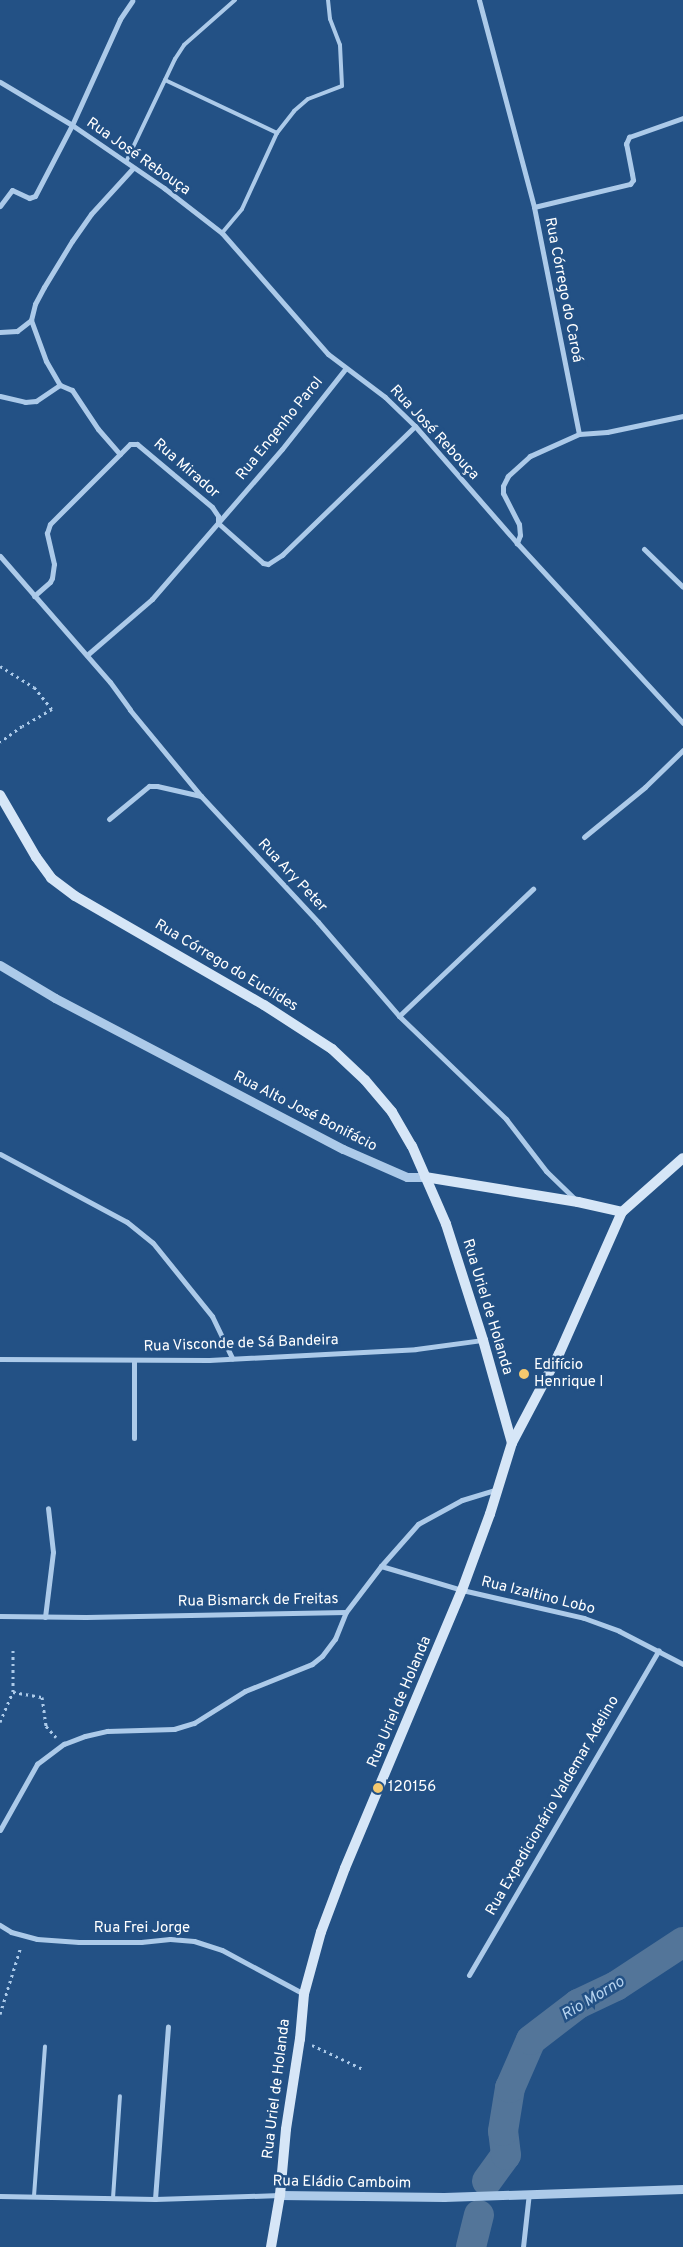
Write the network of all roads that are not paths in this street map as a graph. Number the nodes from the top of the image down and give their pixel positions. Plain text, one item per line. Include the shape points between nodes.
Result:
1 (236, 0) edge
2 (328, 0) edge
3 (479, 0) edge
4 (132, 1) edge
5 (165, 80) junction
6 (0, 82) edge
7 (683, 118) edge
8 (72, 124) junction
9 (277, 133) junction
10 (126, 162) junction
11 (133, 168) junction
12 (0, 206) edge
13 (534, 207) junction
14 (222, 233) junction
15 (31, 320) junction
16 (0, 332) edge
17 (346, 368) junction
18 (60, 385) junction
19 (0, 396) edge
20 (683, 416) edge
21 (415, 426) junction
22 (579, 434) junction
23 (120, 454) junction
24 (218, 524) junction
25 (517, 543) junction
26 (644, 549) dead end
27 (0, 556) edge
28 (683, 587) edge
29 (34, 596) junction
30 (87, 655) junction
31 (683, 722) edge
32 (683, 750) edge
33 (0, 795) edge
34 (201, 796) junction
35 (109, 819) dead end
36 (584, 838) dead end
37 (533, 888) dead end
38 (0, 965) edge
39 (399, 1016) junction
40 (0, 1154) edge
41 (683, 1158) edge
42 (425, 1177) junction
43 (578, 1202) junction
44 (622, 1212) junction
45 (483, 1340) junction
46 (232, 1358) junction
47 (0, 1359) edge
48 (134, 1360) junction
49 (134, 1438) dead end
50 (512, 1443) junction
51 (498, 1489) junction
52 (48, 1508) dead end
53 (381, 1566) junction
54 (462, 1590) junction
55 (346, 1612) junction
56 (0, 1616) edge
57 (45, 1617) junction
58 (658, 1650) junction
59 (683, 1664) edge
60 (0, 1830) edge
61 (0, 1926) edge
62 (469, 1975) dead end
63 (304, 1994) junction
64 (168, 2026) dead end
65 (46, 2046) dead end
66 (120, 2096) dead end
67 (683, 2190) edge
68 (530, 2193) junction
69 (280, 2195) junction
70 (0, 2196) edge
71 (34, 2196) junction
72 (113, 2198) junction
73 (154, 2199) junction
74 (271, 2247) edge
75 (523, 2247) edge

1 - 5 lane via 184,45
2 - 9 lane via 330,19 340,45 342,86 308,99
3 - 13 street, Rua Córrego do Caroá
4 - 8 street via 120,19
5 - 9 lane
5 - 10 lane
6 - 8 street, Rua José Rebouça
7 - 13 street via 629,137 626,144 633,180 630,184
8 - 10 street, Rua José Rebouça
8 - 12 street via 35,196 25,197 12,190
9 - 14 lane via 242,208
10 - 11 street, Rua José Rebouça
11 - 14 street, Rua José Rebouça
11 - 15 street via 91,214 72,241 35,304
13 - 22 street, Rua Córrego do Caroá
14 - 17 street, Rua José Rebouça via 328,354
15 - 16 street via 17,331
15 - 18 street via 46,361
17 - 21 street, Rua José Rebouça via 385,397
17 - 24 street, Rua Engenho Parol
18 - 19 street via 36,401 25,402
18 - 23 street via 72,390 98,429
20 - 22 street via 607,432
21 - 24 street, Rua Mirador via 272,562 263,563
21 - 25 street, Rua José Rebouça
22 - 25 street via 530,456 508,476 503,493 519,524
23 - 24 street, Rua Mirador via 130,444 137,444 212,508 218,516
23 - 29 street via 50,524 47,533 54,564 52,578
24 - 30 street, Rua Engenho Parol via 152,599
25 - 31 street, Rua José Rebouça
26 - 28 street
27 - 29 street, Rua Ary Peter
29 - 30 street, Rua Ary Peter
30 - 34 street, Rua Ary Peter
32 - 36 street
33 - 42 main road, Rua Córrego do Euclides via 36,857 52,878 74,896 264,1005 332,1049 365,1080 392,1112
34 - 35 street via 149,786
34 - 39 street, Rua Ary Peter via 318,922
37 - 39 street
38 - 42 street, Rua Alto José Bonifácio via 80,1011 351,1153 407,1177
39 - 43 street, Rua Ary Peter via 506,1120 546,1170
40 - 46 street via 127,1222 152,1243 212,1316
41 - 44 main road
42 - 43 main road, Rua Alto José Bonifácio
42 - 45 main road, Rua Uriel de Holanda via 446,1224
43 - 44 main road, Rua Alto José Bonifácio
44 - 50 main road via 559,1354
45 - 46 street, Rua Visconde de Sá Bandeira via 416,1349
45 - 50 main road, Rua Uriel de Holanda
46 - 48 street, Rua Visconde de Sá Bandeira
47 - 48 street, Rua Visconde de Sá Bandeira
48 - 49 street
50 - 51 main road, Rua Uriel de Holanda
51 - 53 street, Rua Bismarck de Freitas via 462,1500 418,1524
51 - 54 main road, Rua Uriel de Holanda
52 - 57 street via 53,1552
53 - 54 street, Rua Izaltino Lobo
53 - 55 street, Rua Bismarck de Freitas
54 - 58 street, Rua Izaltino Lobo via 584,1618
54 - 63 main road, Rua Uriel de Holanda via 342,1877 312,1960
55 - 57 street, Rua Bismarck de Freitas
55 - 60 street via 334,1639 312,1664 244,1691 194,1723 174,1729 107,1731 64,1744 37,1764
56 - 57 street, Rua Bismarck de Freitas
58 - 59 street, Rua Izaltino Lobo
58 - 62 street, Rua Expedicionário Valdemar Adelino
61 - 63 street, Rua Frei Jorge via 37,1939 194,1941 222,1950
63 - 69 main road, Rua Uriel de Holanda
64 - 73 street
65 - 71 lane
66 - 72 lane
67 - 68 street, Rua Eládio Camboim
68 - 69 street, Rua Eládio Camboim via 415,2197
68 - 75 street
69 - 73 street, Rua Eládio Camboim
69 - 74 main road, Rua Uriel de Holanda
70 - 71 street, Rua Eládio Camboim
71 - 72 street, Rua Eládio Camboim
72 - 73 street, Rua Eládio Camboim

